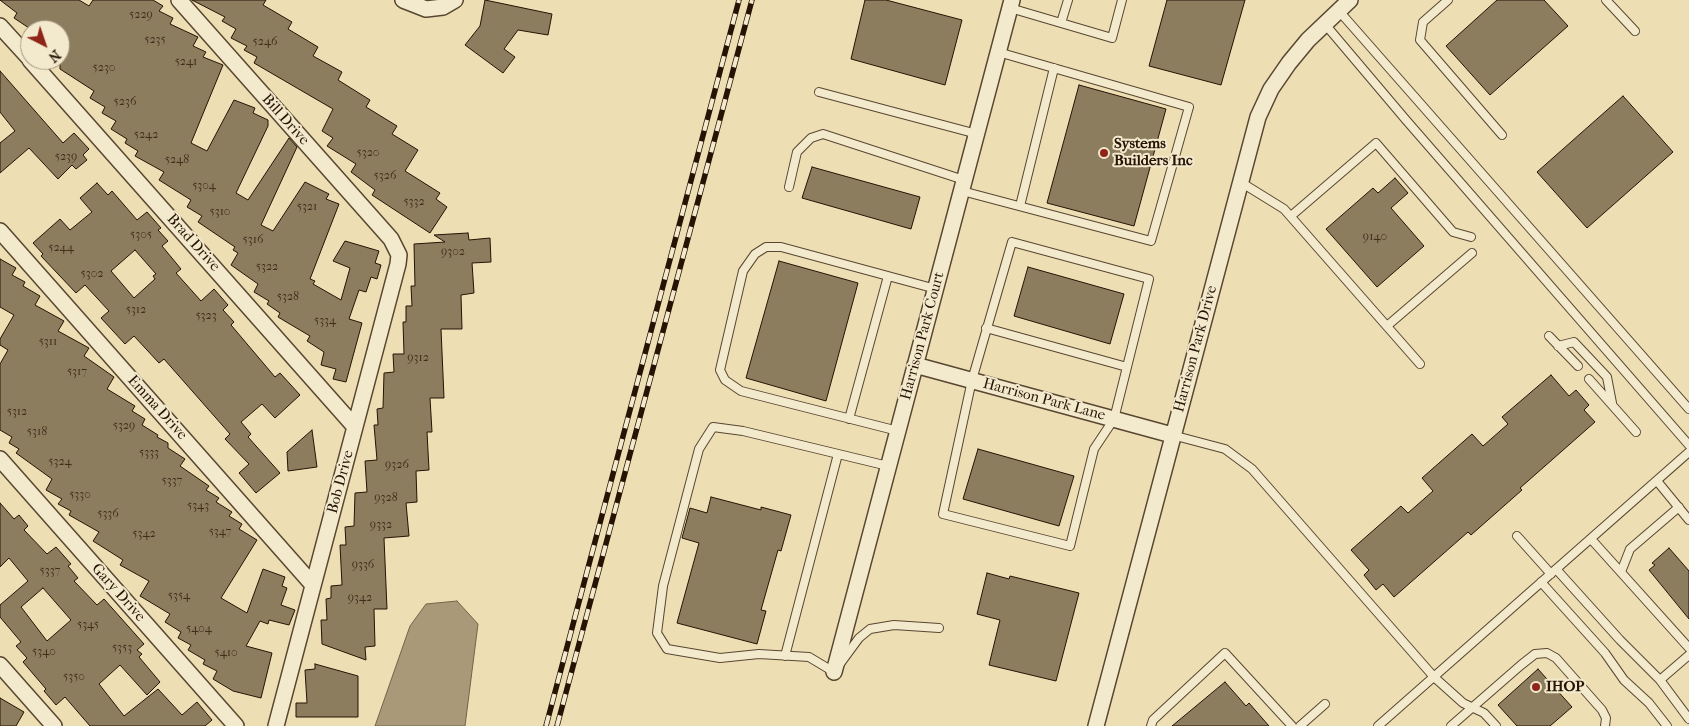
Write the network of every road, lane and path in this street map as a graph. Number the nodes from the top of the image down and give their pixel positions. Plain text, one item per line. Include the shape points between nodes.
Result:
1 (179, 0) edge
2 (403, 0) edge
3 (455, 0) edge
4 (1068, 0) edge
5 (1122, 0) edge
6 (1350, 0) edge
7 (1448, 0) edge
8 (1606, 0) edge
9 (1011, 4) edge
10 (1339, 10) junction
11 (1061, 23) junction
12 (1324, 23) junction
13 (0, 26) edge
14 (1635, 31) dead end
15 (20, 49) edge
16 (998, 52) junction
17 (1054, 68) junction
18 (39, 70) edge
19 (818, 92) dead end
20 (977, 134) junction
21 (1502, 135) dead end
22 (1242, 183) junction
23 (963, 186) junction
24 (789, 187) dead end
25 (1020, 206) junction
26 (1291, 216) junction
27 (0, 231) edge
28 (1471, 237) dead end
29 (391, 239) joint
30 (1472, 253) dead end
31 (888, 276) junction
32 (936, 289) junction
33 (1387, 326) junction
34 (986, 328) junction
35 (1549, 336) dead end
36 (1558, 346) junction
37 (1420, 364) dead end
38 (915, 365) junction
39 (1578, 366) dead end
40 (1126, 367) junction
41 (1589, 379) dead end
42 (972, 380) junction
43 (1612, 403) junction
44 (1689, 409) edge
45 (849, 419) junction
46 (1114, 419) junction
47 (355, 427) junction
48 (898, 432) junction
49 (1636, 432) dead end
50 (1172, 435) junction
51 (1689, 445) edge
52 (1689, 452) edge
53 (838, 454) junction
54 (0, 459) edge
55 (888, 466) junction
56 (1657, 481) junction
57 (1679, 507) junction
58 (1689, 520) edge
59 (1517, 536) dead end
60 (1591, 539) junction
61 (1553, 572) junction
62 (1621, 572) junction
63 (1542, 582) junction
64 (314, 585) junction
65 (939, 628) dead end
66 (1689, 648) edge
67 (1689, 655) edge
68 (785, 656) junction
69 (0, 664) edge
70 (834, 672) junction
71 (1434, 678) junction
72 (1660, 680) junction
73 (1325, 704) dead end
74 (1471, 708) junction
75 (1689, 719) edge
76 (54, 726) edge
77 (236, 726) edge
78 (276, 726) edge
79 (1096, 726) edge
80 (1151, 726) edge
81 (1292, 726) edge
82 (1300, 726) edge
83 (1378, 726) edge
84 (1451, 726) edge
85 (1496, 726) edge
86 (1605, 726) edge
87 (1667, 726) edge

1 - 29 street, Bill Drive
2 - 3 street via 426,9 443,7
4 - 11 lane
5 - 11 lane via 1112,38
6 - 10 street, Harrison Park Drive
7 - 21 lane via 1423,22 1420,40
8 - 14 lane
9 - 11 lane
9 - 16 street, Harrison Park Court
10 - 12 street, Harrison Park Drive
10 - 44 lane
12 - 22 street, Harrison Park Drive via 1289,63 1263,103
12 - 51 lane
13 - 15 street, Brad Drive
16 - 17 lane
16 - 20 street, Harrison Park Court
17 - 25 lane
17 - 25 lane via 1189,107 1151,240
18 - 47 street, Brad Drive
19 - 20 lane
20 - 23 street, Harrison Park Court
22 - 26 lane
22 - 50 street, Harrison Park Drive
23 - 24 lane via 823,134 810,138 797,152
23 - 25 lane
23 - 32 street, Harrison Park Court
26 - 28 lane via 1376,144 1453,232
26 - 33 lane
27 - 64 street, Emma Drive
29 - 47 street, Bob Drive via 397,249 398,264
30 - 33 lane
31 - 32 lane
31 - 45 lane
31 - 45 lane via 781,247 766,247 755,254 743,271 720,370 725,380 741,391
32 - 38 street, Harrison Park Court
33 - 37 lane
34 - 40 lane
34 - 40 lane via 1012,242 1148,279
34 - 42 lane
35 - 36 lane
36 - 39 lane
36 - 43 lane via 1574,342 1607,377
38 - 42 street, Harrison Park Lane
38 - 48 street, Harrison Park Court
40 - 46 lane
41 - 43 lane
42 - 46 street, Harrison Park Lane
42 - 46 lane via 943,514 1070,546 1094,449
43 - 49 lane
45 - 48 lane
46 - 50 street, Harrison Park Lane
47 - 64 street, Bob Drive
48 - 55 street, Harrison Park Court
50 - 71 lane via 1224,449 1252,469
50 - 79 street, Harrison Park Drive
52 - 56 lane
53 - 55 lane
53 - 68 lane
53 - 68 lane via 713,427 699,449 663,586 657,633 667,649 720,658 759,654
54 - 77 street, Gary Drive
55 - 70 street, Harrison Park Court
56 - 57 lane
56 - 60 lane
57 - 58 lane
57 - 62 lane via 1630,549
59 - 61 lane
60 - 61 lane
60 - 62 lane
61 - 63 lane
61 - 72 lane
62 - 66 lane
63 - 71 lane
63 - 87 lane
64 - 78 street, Bob Drive
65 - 70 lane via 894,625 870,629 859,638
67 - 72 lane
68 - 70 lane via 809,657
69 - 76 street
71 - 74 lane
71 - 83 lane
72 - 75 lane
73 - 82 lane
74 - 84 lane
74 - 85 lane via 1484,713
74 - 86 lane via 1535,654 1546,653 1556,658 1602,710
80 - 81 lane via 1153,720 1226,654

